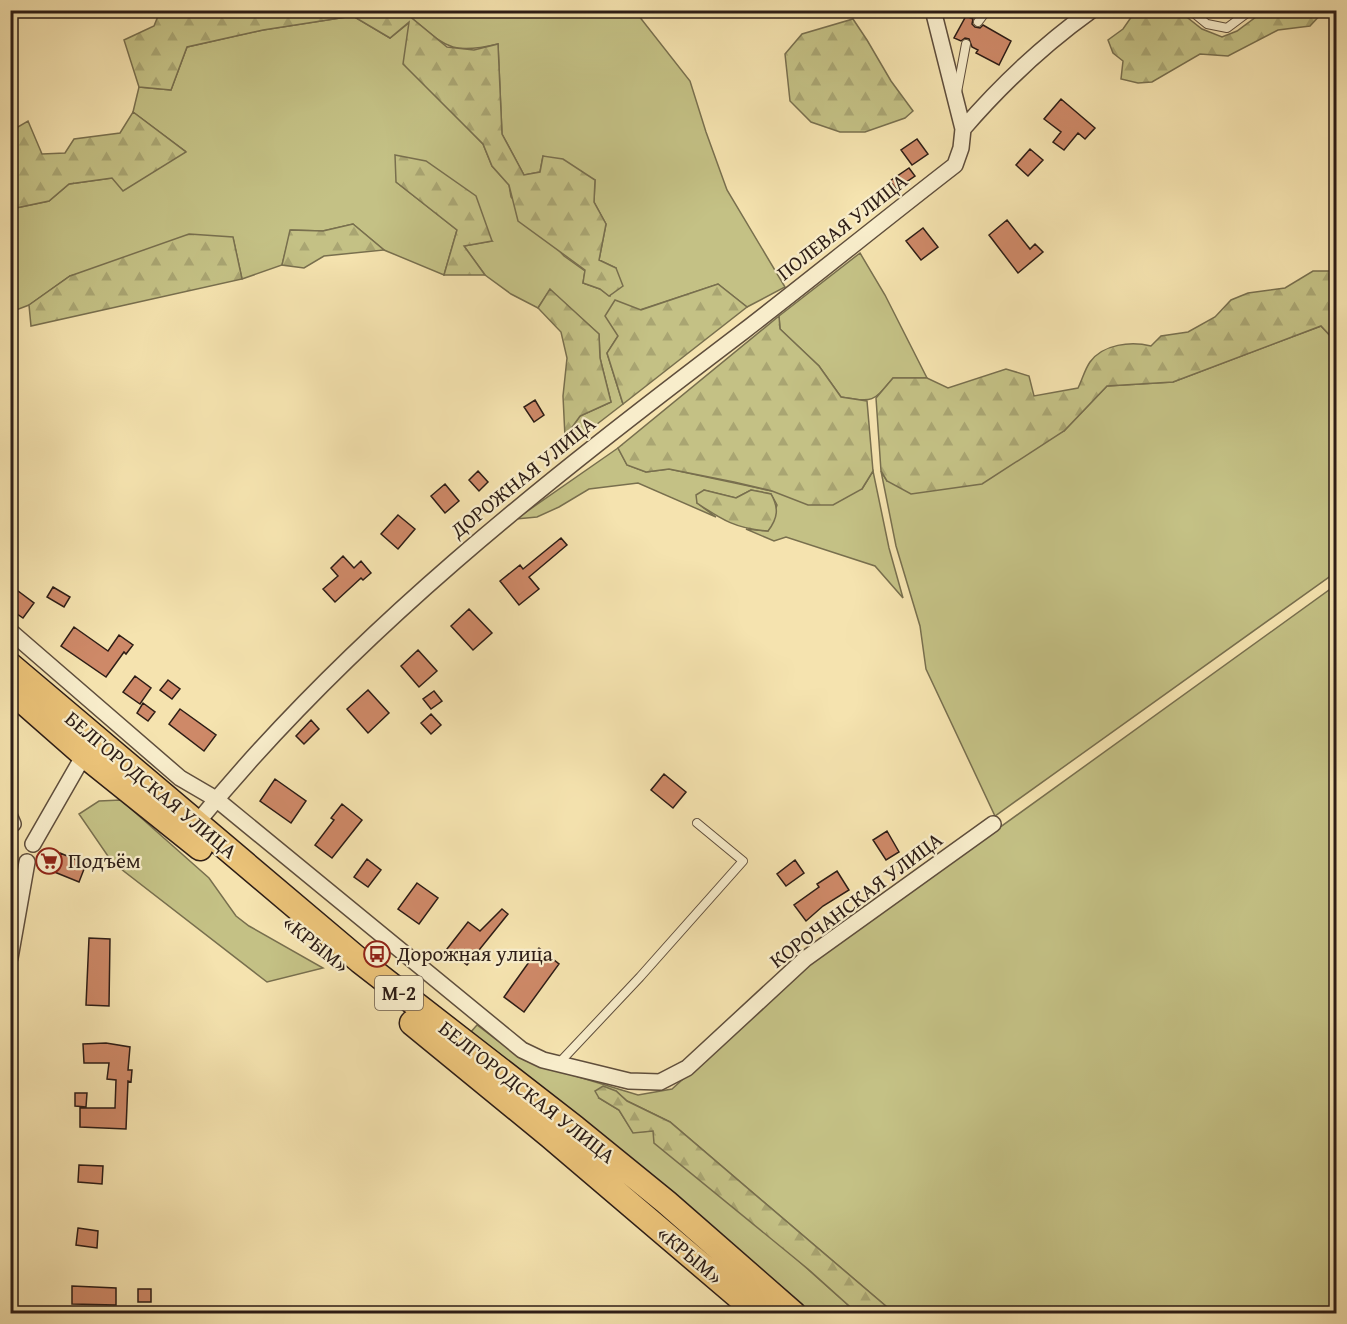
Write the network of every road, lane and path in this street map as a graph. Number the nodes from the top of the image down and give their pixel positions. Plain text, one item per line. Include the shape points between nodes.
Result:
1 (933, 10) edge
2 (987, 10) edge
3 (1092, 10) edge
4 (1190, 10) edge
5 (1251, 10) edge
6 (978, 22) dead end
7 (966, 44) dead end
8 (956, 97) junction
9 (963, 129) junction
10 (629, 418) joint
11 (10, 631) edge
12 (10, 665) edge
13 (10, 690) edge
14 (84, 755) junction
15 (216, 799) junction
16 (697, 823) dead end
17 (196, 824) junction
18 (993, 824) dead end
19 (33, 844) dead end
20 (27, 862) dead end
21 (10, 958) edge
22 (559, 1063) junction
23 (759, 1314) edge
24 (794, 1314) edge

1 - 8 street, ПОЛЕВАЯ УЛИЦА
2 - 6 lane
3 - 9 street via 987,101
4 - 5 lane via 1207,24 1227,28
7 - 8 lane
8 - 9 street, ПОЛЕВАЯ УЛИЦА
9 - 10 street, ПОЛЕВАЯ УЛИЦА via 955,165
10 - 15 street, ДОРОЖНАЯ УЛИЦА via 437,575 339,667
11 - 15 street via 180,778
12 - 17 main road, БЕЛГОРОДСКАЯ УЛИЦА / М-2
13 - 14 main road, «КРЫМ» / М-2
14 - 19 street
14 - 23 main road, «КРЫМ» / М-2 via 550,1136
15 - 17 street, ДОРОЖНАЯ УЛИЦА
15 - 22 street via 522,1050
16 - 22 lane via 743,861
17 - 24 main road, БЕЛГОРОДСКАЯ УЛИЦА / М-2 via 360,961 576,1128
18 - 22 street, КОРОЧАНСКАЯ УЛИЦА via 806,959 687,1068 660,1082 629,1081
20 - 21 street

